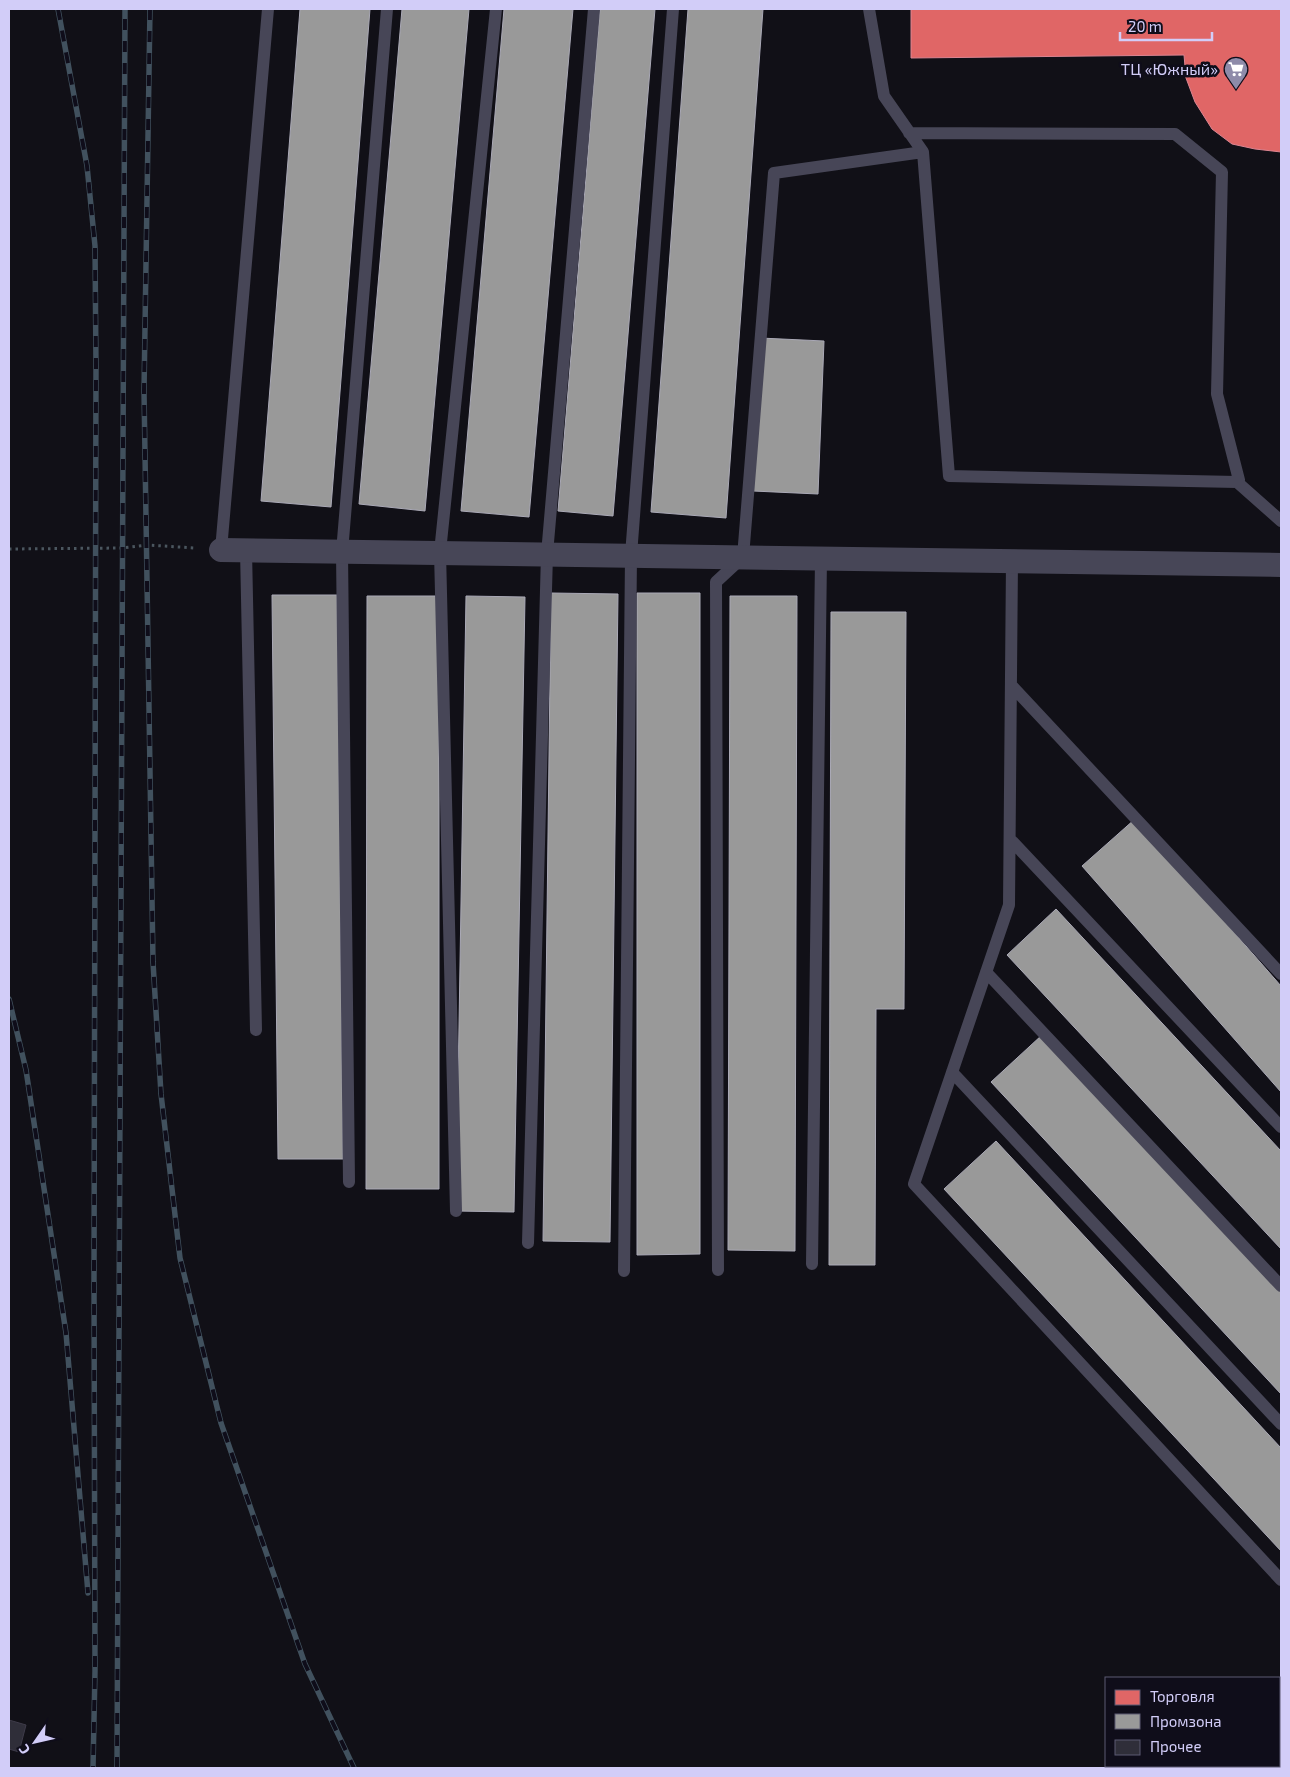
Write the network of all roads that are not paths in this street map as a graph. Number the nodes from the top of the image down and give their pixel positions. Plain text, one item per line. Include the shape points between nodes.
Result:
1 (268, 9) edge
2 (387, 9) edge
3 (496, 9) edge
4 (594, 9) edge
5 (673, 9) edge
6 (869, 9) edge
7 (910, 133) junction
8 (923, 152) junction
9 (1237, 482) junction
10 (1281, 521) edge
11 (221, 550) joint
12 (246, 550) junction
13 (342, 552) junction
14 (440, 552) junction
15 (547, 554) junction
16 (632, 555) junction
17 (743, 557) junction
18 (821, 558) junction
19 (1012, 560) junction
20 (1281, 565) edge
21 (1010, 685) junction
22 (1010, 839) junction
23 (986, 972) junction
24 (1281, 974) edge
25 (256, 1030) dead end
26 (952, 1072) junction
27 (1281, 1127) edge
28 (349, 1182) dead end
29 (456, 1211) dead end
30 (528, 1244) dead end
31 (812, 1264) dead end
32 (718, 1270) dead end
33 (624, 1271) dead end
34 (1281, 1286) edge
35 (1281, 1424) edge
36 (1281, 1580) edge

1 - 11 lane
2 - 13 lane
3 - 14 lane
4 - 15 lane
5 - 16 lane
6 - 7 lane via 884,96
7 - 8 lane
7 - 9 lane via 1175,134 1222,172 1218,394
8 - 9 lane via 948,476
8 - 17 lane via 774,173
9 - 10 lane
11 - 12 street
12 - 13 street
12 - 25 lane
13 - 14 street
13 - 28 lane
14 - 15 street
14 - 29 lane
15 - 16 street
15 - 30 lane
16 - 17 street
16 - 33 lane
17 - 18 street
17 - 32 lane via 716,582
18 - 19 street
18 - 31 lane
19 - 20 street
19 - 21 lane
21 - 22 lane
21 - 24 lane
22 - 23 lane via 1009,905
22 - 27 lane
23 - 26 lane
23 - 34 lane
26 - 35 lane
26 - 36 lane via 914,1184

